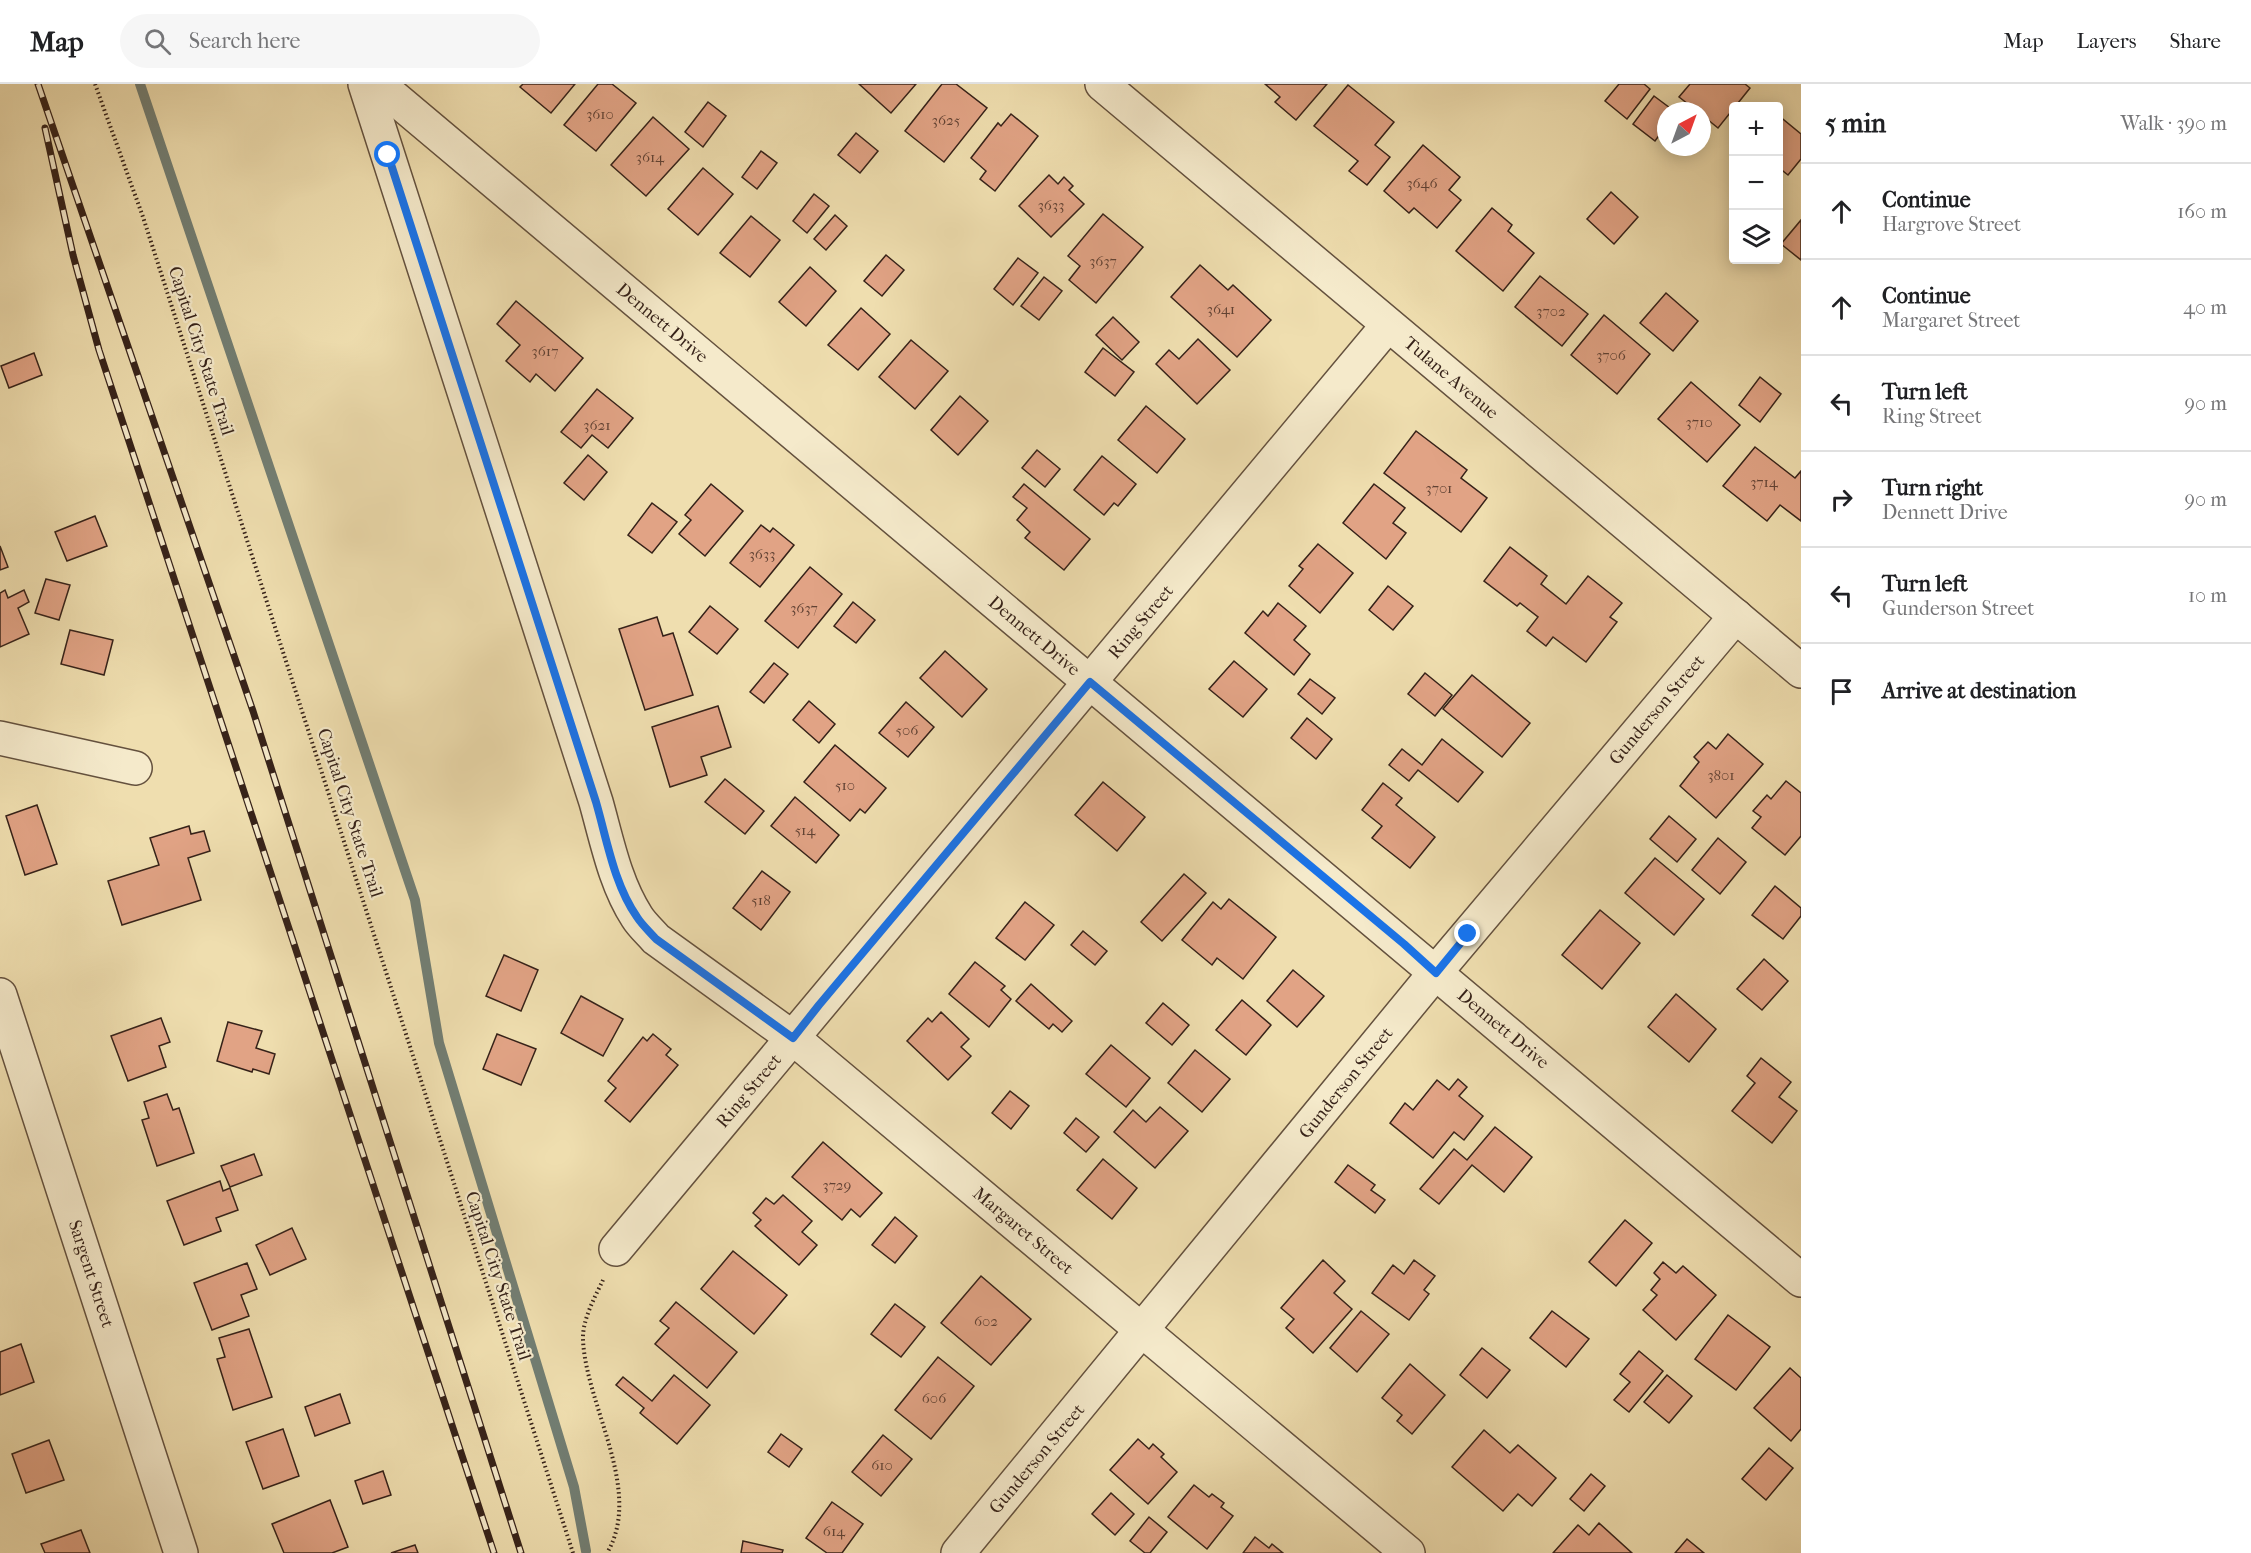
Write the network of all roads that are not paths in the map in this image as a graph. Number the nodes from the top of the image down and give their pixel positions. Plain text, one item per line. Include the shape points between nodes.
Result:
1 (365, 84) edge
2 (378, 84) edge
3 (1102, 84) edge
4 (1388, 325) junction
5 (1736, 616) junction
6 (1801, 670) edge
7 (1090, 682) junction
8 (0, 738) edge
9 (135, 768) dead end
10 (1436, 973) junction
11 (0, 995) edge
12 (793, 1038) junction
13 (616, 1249) road end
14 (1801, 1280) edge
15 (1142, 1332) junction
16 (182, 1553) edge
17 (958, 1553) edge
18 (1408, 1553) edge

1 - 12 street, Margaret Street via 616,873 635,914 656,939
2 - 7 street, Dennett Drive
3 - 4 street, Tulane Avenue
4 - 5 street, Tulane Avenue
4 - 7 street, Ring Street
5 - 6 street, Tulane Avenue
5 - 10 street, Gunderson Street
7 - 10 street, Dennett Drive
7 - 12 street, Ring Street
8 - 9 street
10 - 14 street, Dennett Drive
10 - 15 street, Gunderson Street
11 - 16 street, Sargent Street
12 - 13 street, Ring Street
12 - 15 street, Margaret Street
15 - 17 street, Gunderson Street
15 - 18 street, Margaret Street

